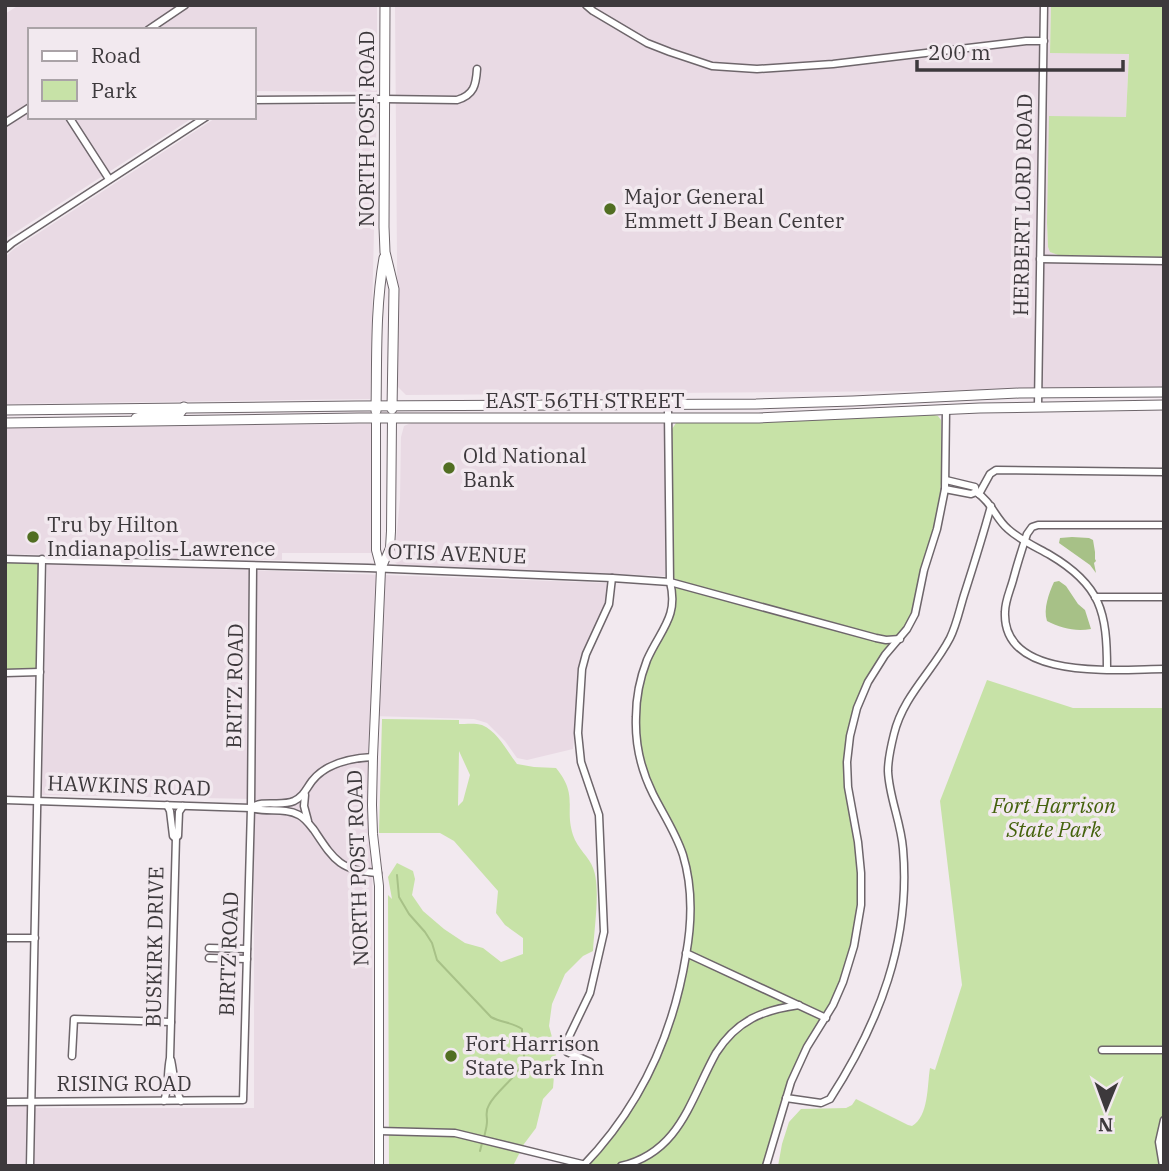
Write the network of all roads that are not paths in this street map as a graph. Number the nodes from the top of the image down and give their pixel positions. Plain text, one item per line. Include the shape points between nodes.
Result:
1 (185, 5) edge
2 (385, 5) edge
3 (586, 5) edge
4 (1044, 5) edge
5 (151, 28) edge
6 (1044, 41) junction
7 (477, 69) dead end
8 (384, 99) junction
9 (256, 100) edge
10 (28, 108) edge
11 (70, 119) edge
12 (203, 119) edge
13 (5, 123) edge
14 (109, 179) junction
15 (5, 249) edge
16 (385, 253) junction
17 (1040, 259) junction
18 (1164, 261) edge
19 (1164, 391) edge
20 (1037, 393) junction
21 (376, 405) junction
22 (392, 405) junction
23 (1164, 405) edge
24 (1038, 406) junction
25 (184, 407) junction
26 (250, 407) junction
27 (5, 410) edge
28 (946, 410) junction
29 (668, 415) junction
30 (376, 418) junction
31 (392, 418) junction
32 (213, 420) junction
33 (132, 421) junction
34 (5, 423) edge
35 (1164, 472) edge
36 (946, 480) junction
37 (945, 489) junction
38 (977, 493) junction
39 (991, 506) junction
40 (1164, 525) edge
41 (1025, 540) junction
42 (5, 559) edge
43 (42, 559) junction
44 (253, 566) junction
45 (381, 569) junction
46 (612, 578) junction
47 (670, 582) junction
48 (1096, 597) junction
49 (1164, 597) edge
50 (900, 639) junction
51 (1107, 668) junction
52 (1164, 669) edge
53 (5, 673) edge
54 (40, 673) junction
55 (373, 757) junction
56 (306, 793) junction
57 (5, 800) edge
58 (37, 801) junction
59 (167, 805) junction
60 (183, 806) junction
61 (251, 808) junction
62 (309, 824) junction
63 (176, 837) junction
64 (378, 873) junction
65 (5, 938) edge
66 (35, 938) junction
67 (209, 948) dead end
68 (247, 949) junction
69 (686, 953) junction
70 (208, 958) dead end
71 (247, 959) junction
72 (799, 1006) junction
73 (826, 1017) junction
74 (171, 1022) junction
75 (1102, 1050) dead end
76 (1164, 1050) edge
77 (72, 1056) dead end
78 (170, 1058) junction
79 (590, 1062) dead end
80 (786, 1098) junction
81 (243, 1100) joint
82 (164, 1101) junction
83 (181, 1101) junction
84 (5, 1102) edge
85 (32, 1102) junction
86 (1164, 1120) edge
87 (379, 1131) junction
88 (585, 1165) edge
89 (30, 1166) edge
90 (379, 1166) edge
91 (621, 1166) edge
92 (766, 1166) edge
93 (1163, 1166) edge

1 - 5 street
2 - 8 main road, NORTH POST ROAD
3 - 6 street via 647,43 712,66 735,68 833,64
4 - 6 street, HERBERT LORD ROAD
6 - 17 street, HERBERT LORD ROAD
7 - 8 street via 474,89 461,99
8 - 9 street
8 - 16 main road, NORTH POST ROAD
10 - 13 street
11 - 14 street
12 - 14 street
14 - 15 street
16 - 21 main road, NORTH POST ROAD via 378,298
16 - 22 main road, NORTH POST ROAD via 394,289
17 - 18 street
17 - 20 street, HERBERT LORD ROAD
19 - 20 main road, EAST 56TH STREET
20 - 22 main road, EAST 56TH STREET via 756,404
20 - 24 street, HERBERT LORD ROAD
21 - 22 main road, EAST 56TH STREET
21 - 26 main road, EAST 56TH STREET
21 - 30 main road, NORTH POST ROAD
22 - 31 main road, NORTH POST ROAD
23 - 24 main road, EAST 56TH STREET
24 - 28 main road, EAST 56TH STREET
25 - 26 main road, EAST 56TH STREET
25 - 27 main road, EAST 56TH STREET
25 - 33 main road via 180,413
26 - 32 main road via 240,413 216,414
28 - 29 main road, EAST 56TH STREET via 799,417
28 - 36 street
29 - 31 main road, EAST 56TH STREET
29 - 47 street
30 - 31 main road, EAST 56TH STREET
30 - 32 main road, EAST 56TH STREET
30 - 45 street, NORTH POST ROAD via 376,550
31 - 45 street, NORTH POST ROAD via 390,548
32 - 33 main road, EAST 56TH STREET
33 - 34 main road, EAST 56TH STREET
35 - 38 street via 996,470
36 - 37 street
36 - 38 street via 975,487
37 - 38 street
37 - 50 street via 915,614
38 - 39 street
39 - 41 street via 999,520
39 - 80 street via 950,637 896,726 889,780 903,842 904,884 901,931 888,981 830,1099 821,1103
40 - 41 street via 1038,525 1029,529
41 - 48 street via 1069,566
41 - 51 street via 1005,608 1013,641 1031,657 1064,667
42 - 43 street, OTIS AVENUE
43 - 44 street, OTIS AVENUE
43 - 54 street
44 - 45 street, OTIS AVENUE
44 - 61 street, BRITZ ROAD
45 - 46 street, OTIS AVENUE
45 - 55 street, NORTH POST ROAD
46 - 47 street, OTIS AVENUE
46 - 79 street via 609,603 582,669 578,720 579,754 598,815 604,932 590,993 565,1045 567,1052
47 - 50 street, OTIS AVENUE via 876,638
47 - 69 street via 672,610 643,671 636,726 643,770 673,829 687,872 691,907
48 - 49 street
48 - 51 street via 1105,623
50 - 73 street via 869,679 851,727 847,778 860,855 861,905 849,967
51 - 52 street
53 - 54 street
54 - 58 street
55 - 56 street, HAWKINS ROAD via 342,761 317,776
55 - 64 street, NORTH POST ROAD
56 - 61 street, HAWKINS ROAD via 288,803
56 - 62 street
57 - 58 street, HAWKINS ROAD
58 - 59 street, HAWKINS ROAD
58 - 66 street
59 - 60 street, HAWKINS ROAD
59 - 63 street, BUSKIRK DRIVE
60 - 61 street, HAWKINS ROAD
60 - 63 street, BUSKIRK DRIVE
61 - 62 street, HAWKINS ROAD via 288,811
61 - 68 street, BIRTZ ROAD
62 - 64 street via 339,863 356,871
63 - 74 street, BUSKIRK DRIVE
64 - 87 street, NORTH POST ROAD
65 - 66 street
66 - 85 street
67 - 68 street
68 - 71 street, BIRTZ ROAD
69 - 72 street
69 - 88 street via 678,998 660,1049 624,1115
70 - 71 street
71 - 81 street, BIRTZ ROAD
72 - 73 street
72 - 91 street via 771,1010 737,1028 716,1053 670,1139 652,1153
73 - 80 street
74 - 77 street via 74,1019
74 - 78 street, BUSKIRK DRIVE
75 - 76 street
78 - 82 street, BUSKIRK DRIVE
78 - 83 street, BUSKIRK DRIVE
80 - 92 street
81 - 83 street, RISING ROAD
82 - 83 street, RISING ROAD
82 - 85 street, RISING ROAD
84 - 85 street, RISING ROAD
85 - 89 street
86 - 93 street via 1159,1142
87 - 88 street via 462,1134
87 - 90 street, NORTH POST ROAD

